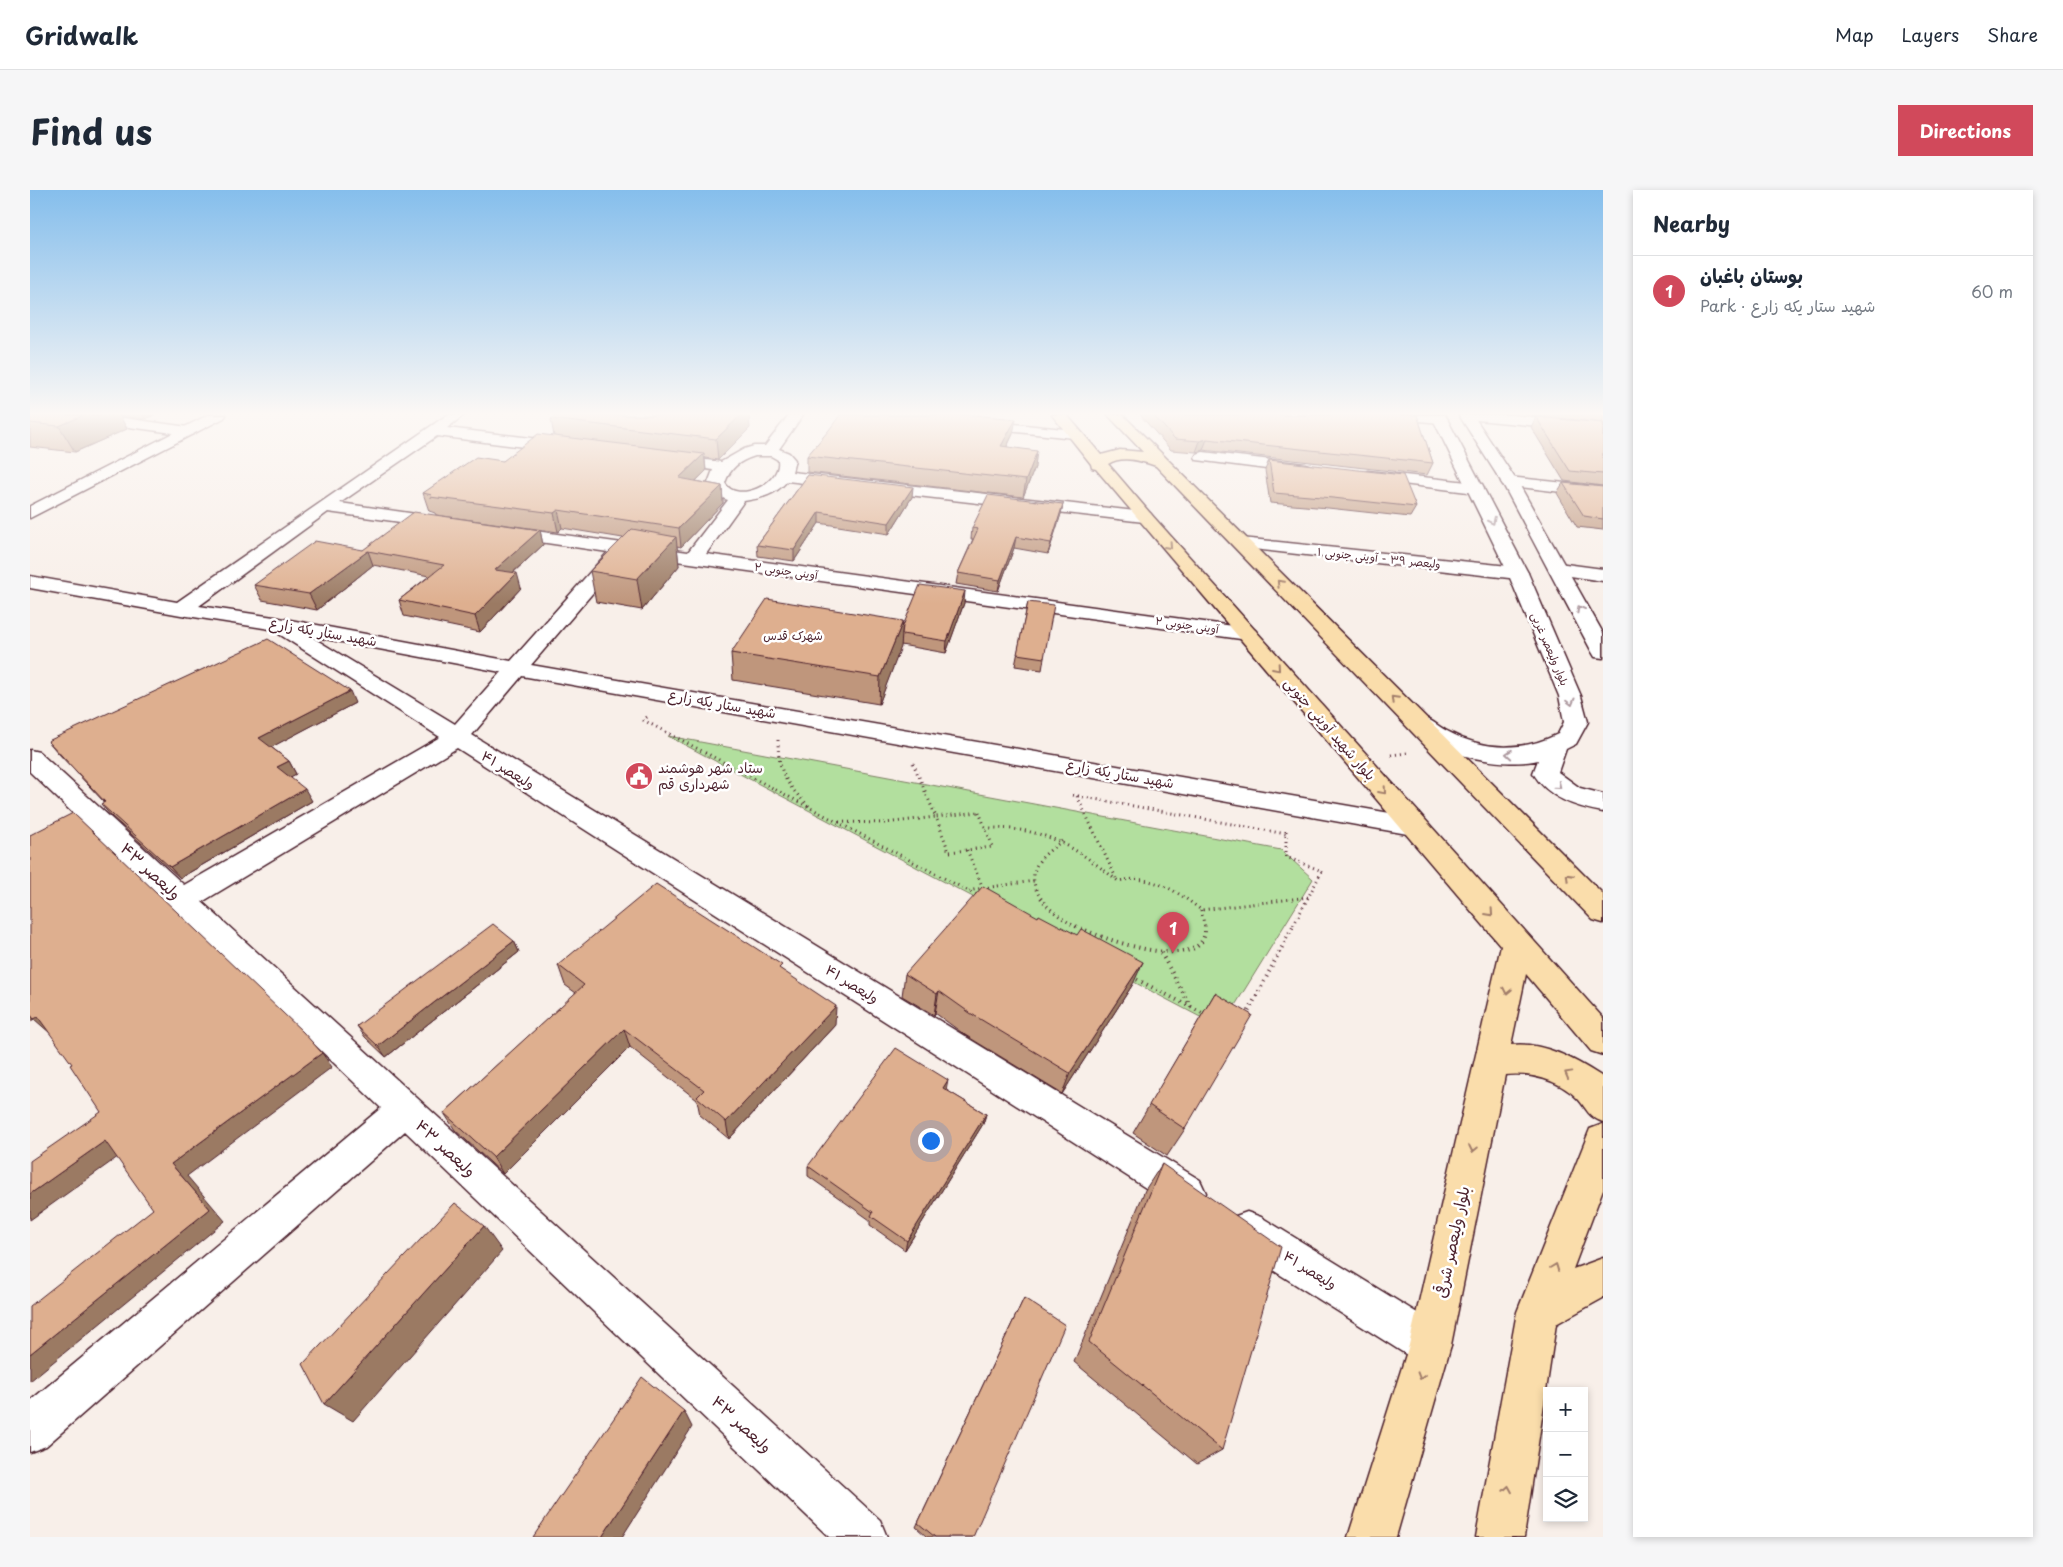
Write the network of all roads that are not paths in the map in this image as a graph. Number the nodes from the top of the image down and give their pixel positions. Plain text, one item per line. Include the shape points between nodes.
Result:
1 (94, 478) edge
2 (365, 478) edge
3 (718, 478) edge
4 (782, 478) edge
5 (799, 478) edge
6 (1109, 478) edge
7 (1177, 478) edge
8 (1384, 478) edge
9 (1471, 478) edge
10 (1506, 478) edge
11 (1509, 482) junction
12 (1476, 488) junction
13 (1603, 492) edge
14 (739, 497) junction
15 (324, 506) junction
16 (34, 508) edge
17 (1144, 517) junction
18 (463, 526) edge
19 (492, 530) edge
20 (1241, 543) junction
21 (621, 548) junction
22 (693, 558) junction
23 (1558, 569) junction
24 (1518, 573) junction
25 (1603, 575) edge
26 (30, 582) edge
27 (181, 610) junction
28 (274, 623) junction
29 (1248, 634) junction
30 (1603, 652) edge
31 (518, 669) junction
32 (1416, 722) junction
33 (456, 738) junction
34 (1556, 745) junction
35 (30, 758) edge
36 (1603, 803) edge
37 (1413, 826) junction
38 (182, 900) junction
39 (1603, 912) edge
40 (1517, 943) junction
41 (1603, 1041) edge
42 (1492, 1062) junction
43 (1603, 1106) edge
44 (405, 1109) junction
45 (1603, 1141) edge
46 (1603, 1278) edge
47 (1537, 1312) junction
48 (1430, 1345) junction
49 (30, 1430) edge
50 (863, 1537) edge
51 (1372, 1537) edge
52 (1500, 1537) edge

1 - 16 street
2 - 15 street
3 - 14 street via 719,491
4 - 14 street via 764,492
5 - 17 street
6 - 17 main road, بلوار شهید آوینی جنوبی
7 - 20 main road
8 - 12 street
9 - 12 street, بلوار ولیعصر غربی
10 - 11 street
11 - 13 street
11 - 23 street
12 -> 24 street, بلوار ولیعصر غربی
14 - 22 street
15 - 18 street
15 - 27 street
17 -> 29 main road, بلوار شهید آوینی جنوبی
19 - 21 street, آوینی جنوبی ۲
20 - 24 street, ولیعصر ۳۹ - آوینی جنوبی ۱
32 -> 20 main road
21 - 22 street, آوینی جنوبی ۲
21 - 31 street
22 - 29 street, آوینی جنوبی ۲
23 - 25 street
30 -> 23 street
24 -> 34 street, بلوار ولیعصر غربی via 1570,696 1576,722 1568,739
26 - 27 street, شهید ستار یکه زارع
27 - 28 street, شهید ستار یکه زارع
28 - 31 street, شهید ستار یکه زارع
28 - 33 street, ولیعصر ۴۱
29 -> 37 main road, بلوار شهید آوینی جنوبی
31 - 33 street
31 - 37 street, شهید ستار یکه زارع
34 -> 32 street, بلوار ولیعصر غربی via 1527,755 1483,751 1444,739
39 -> 32 main road
33 - 38 street
33 - 48 street, ولیعصر ۴۱
34 -> 36 street via 1544,773 1568,793 1590,802
35 - 38 street, ولیعصر ۴۳
37 -> 40 main road, بلوار شهید آوینی جنوبی
38 - 44 street, ولیعصر ۴۳
40 - 41 main road, بلوار شهید آوینی جنوبی
40 -> 42 main road, بلوار ولیعصر شرقی
43 -> 42 main road via 1589,1086 1564,1071 1516,1058
42 -> 48 main road, بلوار ولیعصر شرقی
44 - 49 street
44 - 50 street, ولیعصر ۴۳
47 -> 45 main road
46 - 47 main road via 1591,1281
52 -> 47 main road
48 -> 51 main road, بلوار ولیعصر شرقی

